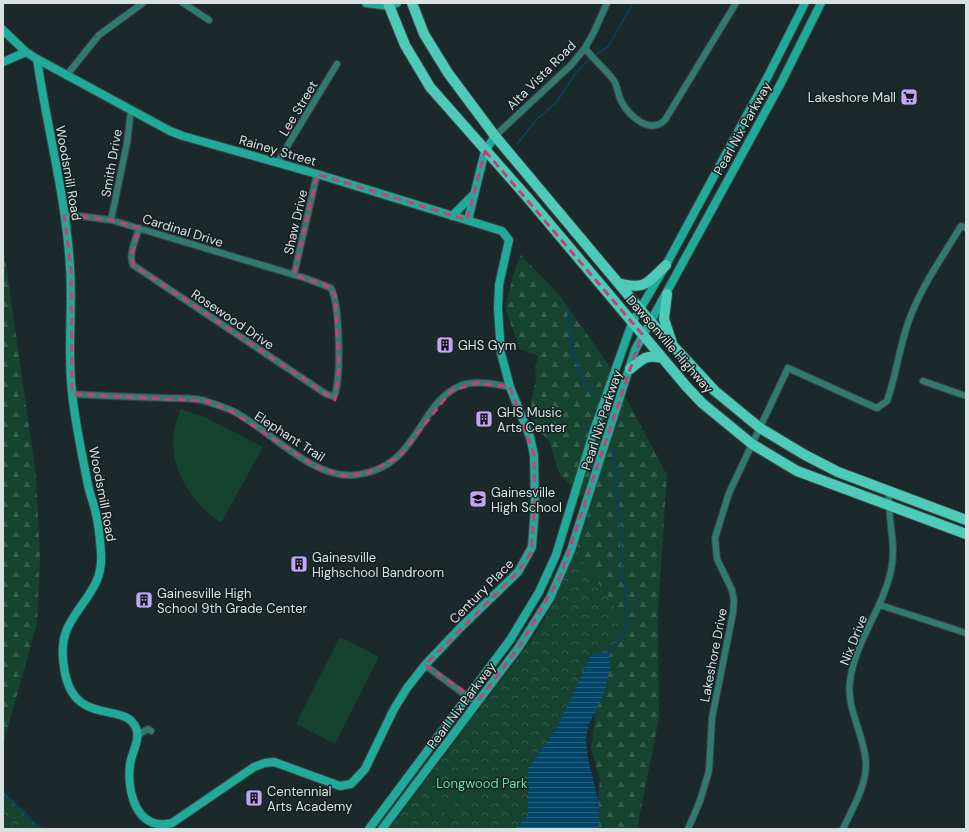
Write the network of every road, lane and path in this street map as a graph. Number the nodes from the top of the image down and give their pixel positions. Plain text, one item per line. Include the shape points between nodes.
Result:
1 (143, 3) edge
2 (183, 3) edge
3 (366, 3) edge
4 (412, 3) edge
5 (607, 3) edge
6 (736, 3) edge
7 (805, 3) edge
8 (821, 3) edge
9 (391, 4) edge
10 (209, 20) dead end
11 (3, 30) edge
12 (585, 48) junction
13 (26, 52) junction
14 (37, 58) junction
15 (3, 62) edge
16 (337, 64) dead end
17 (66, 76) junction
18 (131, 110) junction
19 (495, 136) junction
20 (485, 151) junction
21 (277, 163) junction
22 (317, 174) junction
23 (474, 194) junction
24 (64, 214) junction
25 (452, 216) junction
26 (111, 220) junction
27 (468, 220) junction
28 (964, 227) edge
29 (139, 228) junction
30 (666, 265) junction
31 (294, 275) junction
32 (618, 283) junction
33 (667, 294) junction
34 (640, 309) junction
35 (650, 321) junction
36 (632, 323) junction
37 (642, 334) junction
38 (673, 347) junction
39 (662, 358) junction
40 (630, 369) junction
41 (339, 372) joint
42 (923, 381) dead end
43 (510, 387) junction
44 (72, 394) junction
45 (966, 396) edge
46 (760, 428) junction
47 (752, 444) junction
48 (889, 492) junction
49 (888, 504) junction
50 (966, 520) edge
51 (966, 534) edge
52 (880, 605) junction
53 (966, 633) edge
54 (425, 665) junction
55 (468, 697) junction
56 (478, 701) junction
57 (151, 731) dead end
58 (138, 735) junction
59 (368, 829) edge
60 (382, 829) edge
61 (688, 829) edge
62 (843, 829) edge

1 - 17 street via 99,35
2 - 10 street
3 - 9 street
4 - 19 main road, Dawsonville Highway via 424,34 448,73
5 - 12 street, Alta Vista Road
6 - 12 street via 660,125 646,125 624,106 613,78
7 - 30 street, Pearl Nix Parkway
8 - 33 street, Pearl Nix Parkway
9 - 20 main road, Dawsonville Highway via 405,45 430,86
11 - 13 street, Rainey Street
12 - 19 street, Alta Vista Road via 571,65
13 - 14 street, Rainey Street
13 - 15 street
14 - 17 street, Rainey Street
14 - 24 street, Woodsmill Road
16 - 21 street, Lee Street
17 - 18 street, Rainey Street
18 - 21 street, Rainey Street via 183,136
18 - 26 street, Smith Drive
19 - 20 street
19 - 32 main road, Dawsonville Highway
20 - 23 street
20 - 36 main road, Dawsonville Highway via 527,197
21 - 22 street, Rainey Street
22 - 25 street, Rainey Street
22 - 31 street, Shaw Drive
23 - 25 street
23 - 27 street
24 - 26 street, Cardinal Drive
24 - 44 street, Woodsmill Road via 71,269 69,350
25 - 27 street, Rainey Street
26 - 29 street, Cardinal Drive
27 - 43 street, Century Place via 502,231 509,240 499,285 498,309 501,353
28 - 46 street, Lakeshore Drive via 933,270 913,310 887,401 877,408 788,368
29 - 31 street, Cardinal Drive
29 - 41 street, Rosewood Drive via 132,254 133,265 332,396 335,394
30 - 32 main road via 645,284 634,287
30 - 34 street, Pearl Nix Parkway
31 - 41 street, Cardinal Drive via 326,284 335,295
32 - 34 main road, Dawsonville Highway
33 - 35 street, Pearl Nix Parkway
33 - 38 main road via 664,319
34 - 35 main road, Dawsonville Highway
34 - 36 street, Pearl Nix Parkway
35 - 37 street, Pearl Nix Parkway
35 - 38 main road, Dawsonville Highway
36 - 37 main road, Dawsonville Highway
36 - 55 street, Pearl Nix Parkway via 595,427 556,555 526,614
37 - 39 main road, Dawsonville Highway
37 - 40 street, Pearl Nix Parkway
38 - 46 main road, Dawsonville Highway via 715,391
39 - 40 main road via 642,358
39 - 47 main road, Dawsonville Highway via 702,403
40 - 56 street, Pearl Nix Parkway via 560,577 520,647
42 - 45 street
43 - 44 street, Elephant Trail via 476,383 463,385 451,391 441,400 399,457 380,469 345,476 316,467 231,410 206,401
43 - 54 street, Century Place via 534,454 535,508 531,552 518,572
44 - 58 street, Woodsmill Road via 88,487 96,514 102,559 93,592 67,630 63,653 64,668 70,688 80,703 93,710 128,718 134,723
46 - 47 street, Lakeshore Drive
46 - 48 main road, Dawsonville Highway via 838,472
47 - 49 main road, Dawsonville Highway via 797,471
47 - 61 street, Lakeshore Drive via 729,493 715,538 718,559 732,590 733,613 712,718 709,771 700,802
48 - 49 street, Nix Drive
48 - 50 main road, Dawsonville Highway
49 - 51 main road, Dawsonville Highway
49 - 52 street, Nix Drive via 894,558
52 - 53 street
52 - 62 street, Nix Drive via 864,635 851,672 849,696 866,764 860,792
54 - 55 street
54 - 58 street, Century Place via 394,709 365,769 351,784 340,786 274,762 265,763 254,767 172,823 164,827 149,825 139,816 130,786 130,761
55 - 56 street
55 - 59 street, Pearl Nix Parkway
56 - 60 street, Pearl Nix Parkway
57 - 58 street via 143,730

